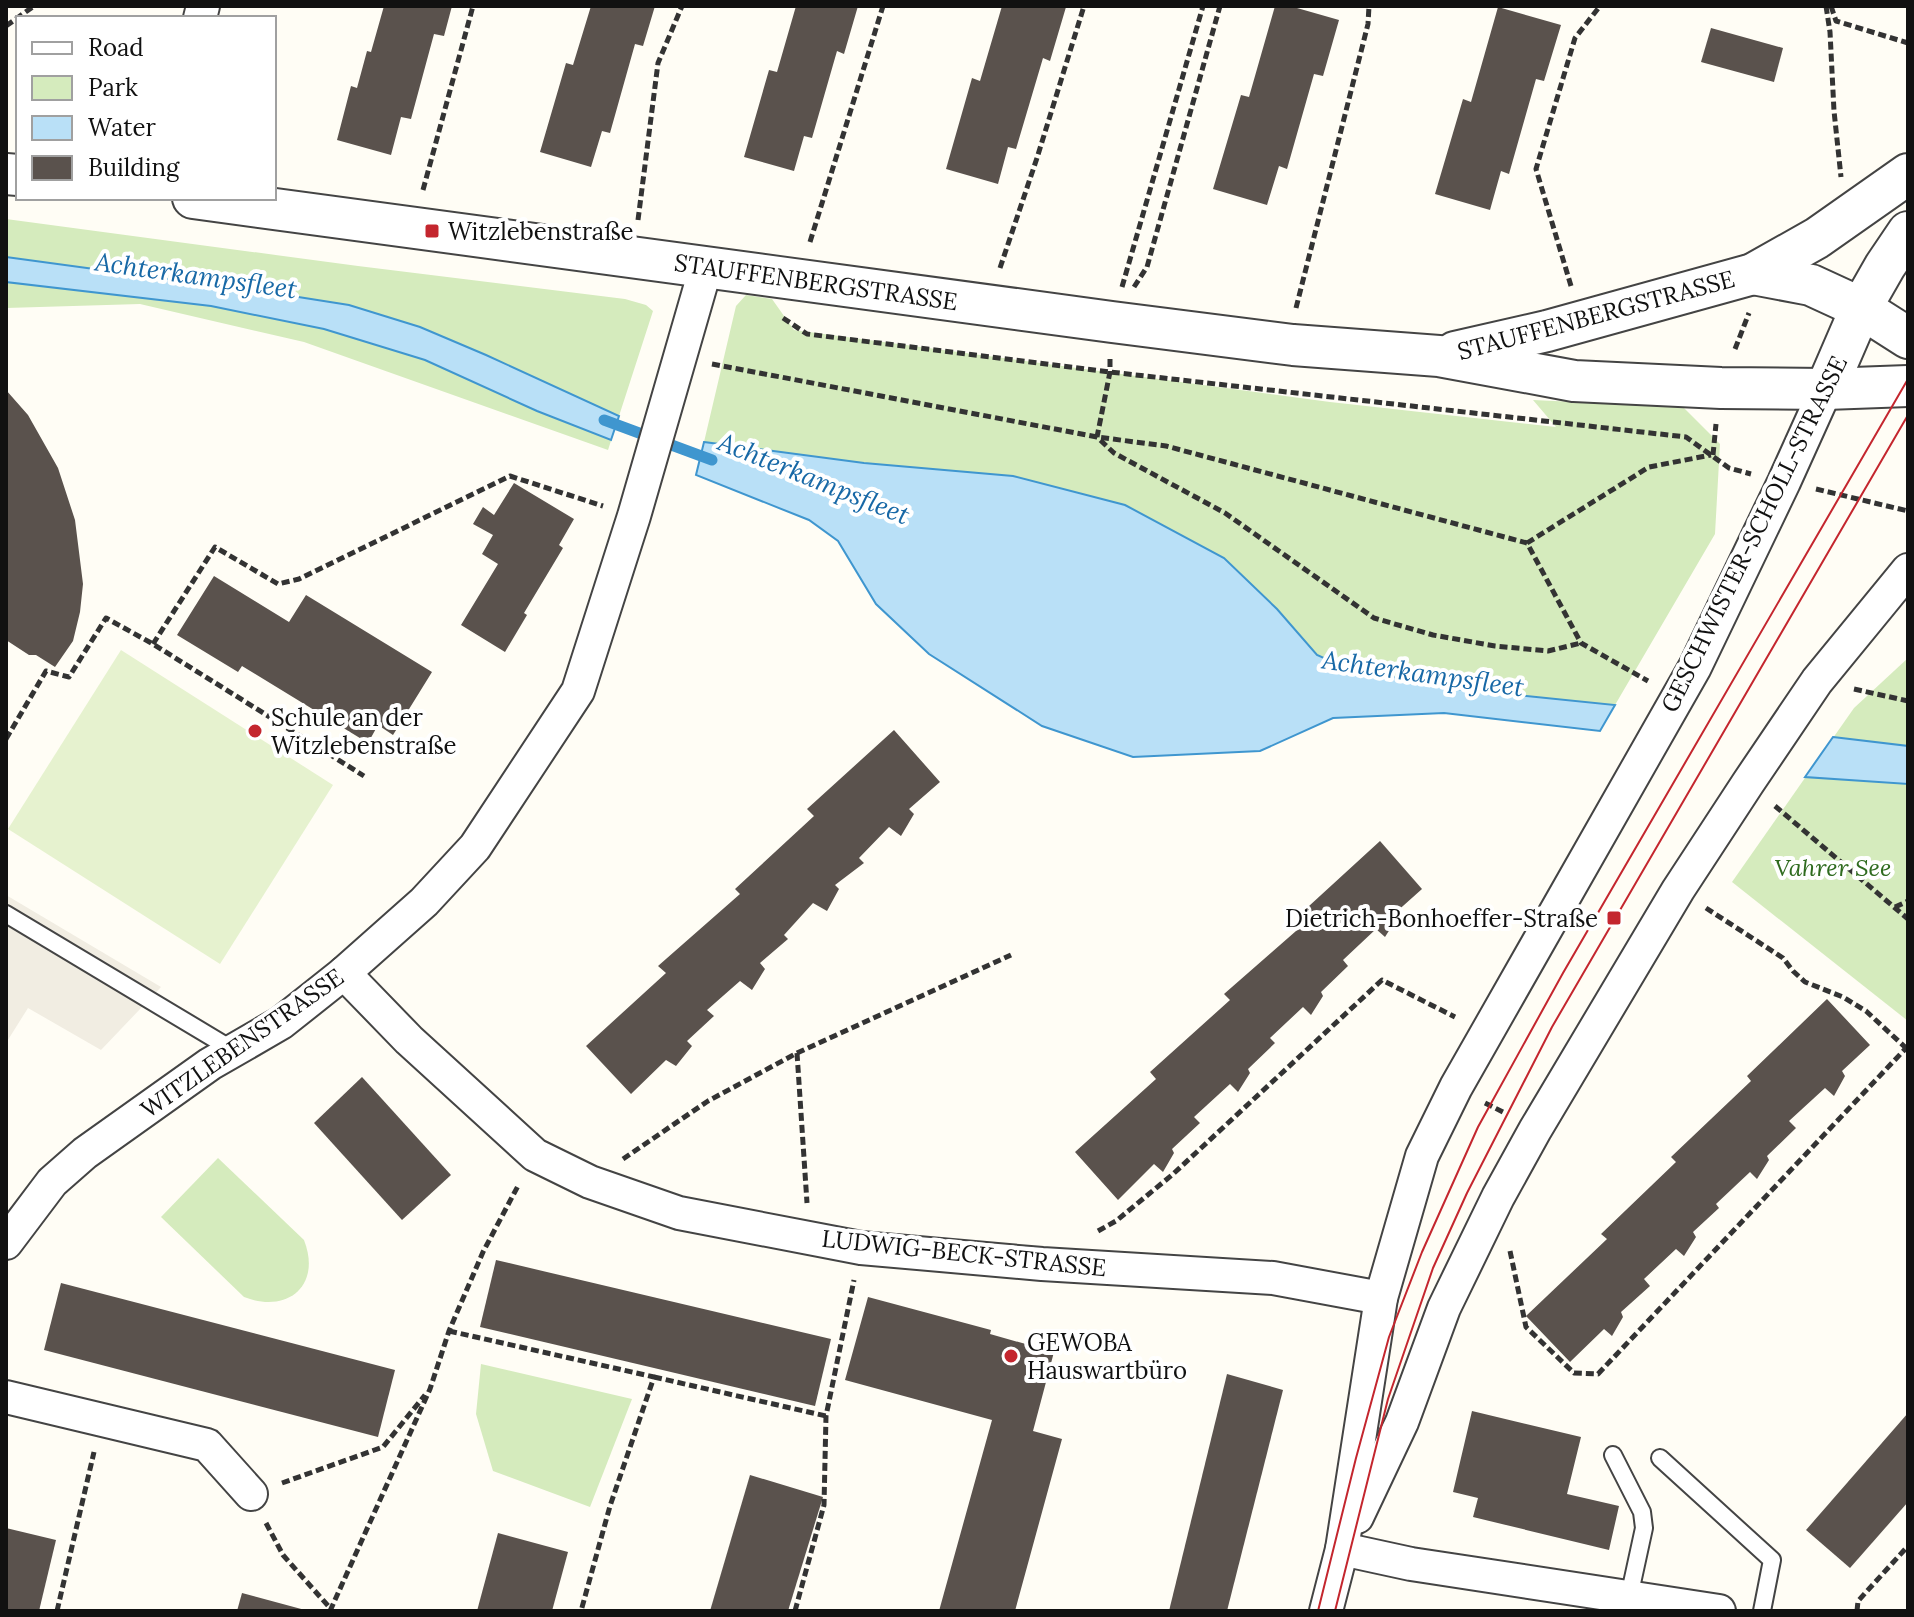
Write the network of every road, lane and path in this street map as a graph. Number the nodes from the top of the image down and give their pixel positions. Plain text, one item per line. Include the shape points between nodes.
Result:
1 (473, 6) edge
2 (682, 6) edge
3 (883, 6) edge
4 (1084, 6) edge
5 (1203, 6) edge
6 (1220, 6) edge
7 (1369, 6) edge
8 (1600, 6) edge
9 (1829, 6) edge
10 (1908, 43) edge
11 (1908, 174) edge
12 (208, 200) edge
13 (1846, 218) junction
14 (412, 228) junction
15 (1908, 232) edge
16 (633, 257) junction
17 (706, 267) junction
18 (1758, 276) junction
19 (799, 279) junction
20 (988, 305) junction
21 (1861, 308) junction
22 (782, 317) dead end
23 (1112, 322) junction
24 (1581, 322) junction
25 (1908, 338) edge
26 (1293, 345) junction
27 (1439, 356) junction
28 (680, 358) junction
29 (1110, 372) junction
30 (1908, 386) edge
31 (1721, 388) junction
32 (1826, 389) junction
33 (1097, 437) junction
34 (634, 516) junction
35 (1527, 543) junction
36 (1908, 570) edge
37 (1581, 643) junction
38 (153, 644) junction
39 (1817, 681) junction
40 (1677, 698) junction
41 (1908, 701) edge
42 (6, 739) edge
43 (364, 776) dead end
44 (1748, 783) junction
45 (1678, 890) junction
46 (1908, 901) edge
47 (1895, 907) junction
48 (6, 914) edge
49 (1908, 919) edge
50 (1011, 955) dead end
51 (344, 973) junction
52 (1488, 1033) junction
53 (1907, 1047) edge
54 (233, 1050) junction
55 (797, 1053) junction
56 (1489, 1105) dead end
57 (1506, 1114) dead end
58 (535, 1155) junction
59 (590, 1182) junction
60 (1498, 1197) junction
61 (1091, 1235) dead end
62 (809, 1238) junction
63 (6, 1243) edge
64 (861, 1248) junction
65 (1381, 1298) junction
66 (449, 1331) junction
67 (654, 1377) junction
68 (430, 1389) junction
69 (6, 1397) edge
70 (826, 1416) junction
71 (102, 1420) junction
72 (1613, 1455) dead end
73 (1660, 1458) dead end
74 (251, 1494) junction
75 (1908, 1546) edge
76 (1342, 1549) junction
77 (1629, 1597) junction
78 (330, 1609) edge
79 (57, 1611) edge
80 (581, 1611) edge
81 (795, 1611) edge
82 (1326, 1611) edge
83 (1719, 1611) edge
84 (1762, 1611) edge
85 (1857, 1611) edge

1 - 14 path
2 - 16 path via 658,63
3 - 19 path
4 - 20 path
5 - 23 path
6 - 23 path via 1147,267
7 - 26 path via 1295,311
8 - 24 path via 1575,38 1536,169
9 - 10 path via 1836,21
9 - 13 path
11 - 13 street, STAUFFENBERGSTRASSE
12 - 14 street, STAUFFENBERGSTRASSE
13 - 18 street, STAUFFENBERGSTRASSE
14 - 16 street, STAUFFENBERGSTRASSE
15 - 21 street, GESCHWISTER-SCHOLL-STRASSE
16 - 17 street, STAUFFENBERGSTRASSE
17 - 19 street, STAUFFENBERGSTRASSE
17 - 28 street, WITZLEBENSTRASSE
18 - 21 street, STAUFFENBERGSTRASSE via 1811,285
18 - 24 street, STAUFFENBERGSTRASSE
18 - 31 path
19 - 20 street, STAUFFENBERGSTRASSE
20 - 23 street, STAUFFENBERGSTRASSE
21 - 25 street, STAUFFENBERGSTRASSE
21 - 32 street, GESCHWISTER-SCHOLL-STRASSE
22 - 29 path via 807,334
23 - 26 street, STAUFFENBERGSTRASSE
23 - 29 path
24 - 27 street, STAUFFENBERGSTRASSE
26 - 27 street, STAUFFENBERGSTRASSE
27 - 31 street, STAUFFENBERGSTRASSE via 1574,381
28 - 33 path
28 - 34 street, WITZLEBENSTRASSE
29 - 33 path
29 - 35 path via 1686,437 1713,455 1649,467
30 - 32 street, STAUFFENBERGSTRASSE
31 - 32 street, STAUFFENBERGSTRASSE
32 - 40 street, GESCHWISTER-SCHOLL-STRASSE
33 - 35 path via 1166,446
33 - 37 path via 1114,453 1225,513 1374,618 1495,646 1548,651
34 - 38 path via 510,476 299,579 278,584 215,547
34 - 51 street, WITZLEBENSTRASSE via 578,691 475,847 424,902
35 - 37 path
36 - 39 street, GESCHWISTER-SCHOLL-STRASSE
37 - 40 path
38 - 42 path via 106,618 69,677 46,671
38 - 43 path
39 - 41 path
39 - 44 street, GESCHWISTER-SCHOLL-STRASSE
40 - 52 street, GESCHWISTER-SCHOLL-STRASSE
44 - 45 street, GESCHWISTER-SCHOLL-STRASSE
44 - 47 path
45 - 53 path via 1783,958 1805,982 1866,1011
45 - 60 street, GESCHWISTER-SCHOLL-STRASSE
46 - 47 path
47 - 49 path
48 - 54 lane
50 - 55 path
51 - 54 street, WITZLEBENSTRASSE via 281,1023
51 - 58 street, LUDWIG-BECK-STRASSE
52 - 61 path via 1382,980 1172,1175
52 - 65 street, GESCHWISTER-SCHOLL-STRASSE via 1422,1156
53 - 60 path via 1598,1374 1574,1373 1526,1327
54 - 63 street, WITZLEBENSTRASSE via 85,1153 52,1182
55 - 59 path via 708,1101
55 - 62 path
56 - 57 path
58 - 59 street, LUDWIG-BECK-STRASSE
58 - 66 path via 483,1252
59 - 62 street, LUDWIG-BECK-STRASSE via 679,1213
60 - 76 street, GESCHWISTER-SCHOLL-STRASSE via 1444,1308 1402,1422
62 - 64 street, LUDWIG-BECK-STRASSE
64 - 65 street, LUDWIG-BECK-STRASSE via 1273,1278
64 - 70 path
65 - 76 street, GESCHWISTER-SCHOLL-STRASSE
66 - 67 path
66 - 68 path
67 - 70 path
67 - 80 path
68 - 74 path via 383,1447
68 - 78 path
69 - 71 street
70 - 81 path via 824,1505
71 - 74 street via 207,1445
71 - 79 path
72 - 77 lane via 1642,1512 1644,1528
73 - 84 lane via 1772,1560
74 - 78 path via 283,1555
75 - 85 path via 1858,1601
76 - 77 street
76 - 82 street, GESCHWISTER-SCHOLL-STRASSE
77 - 83 street

